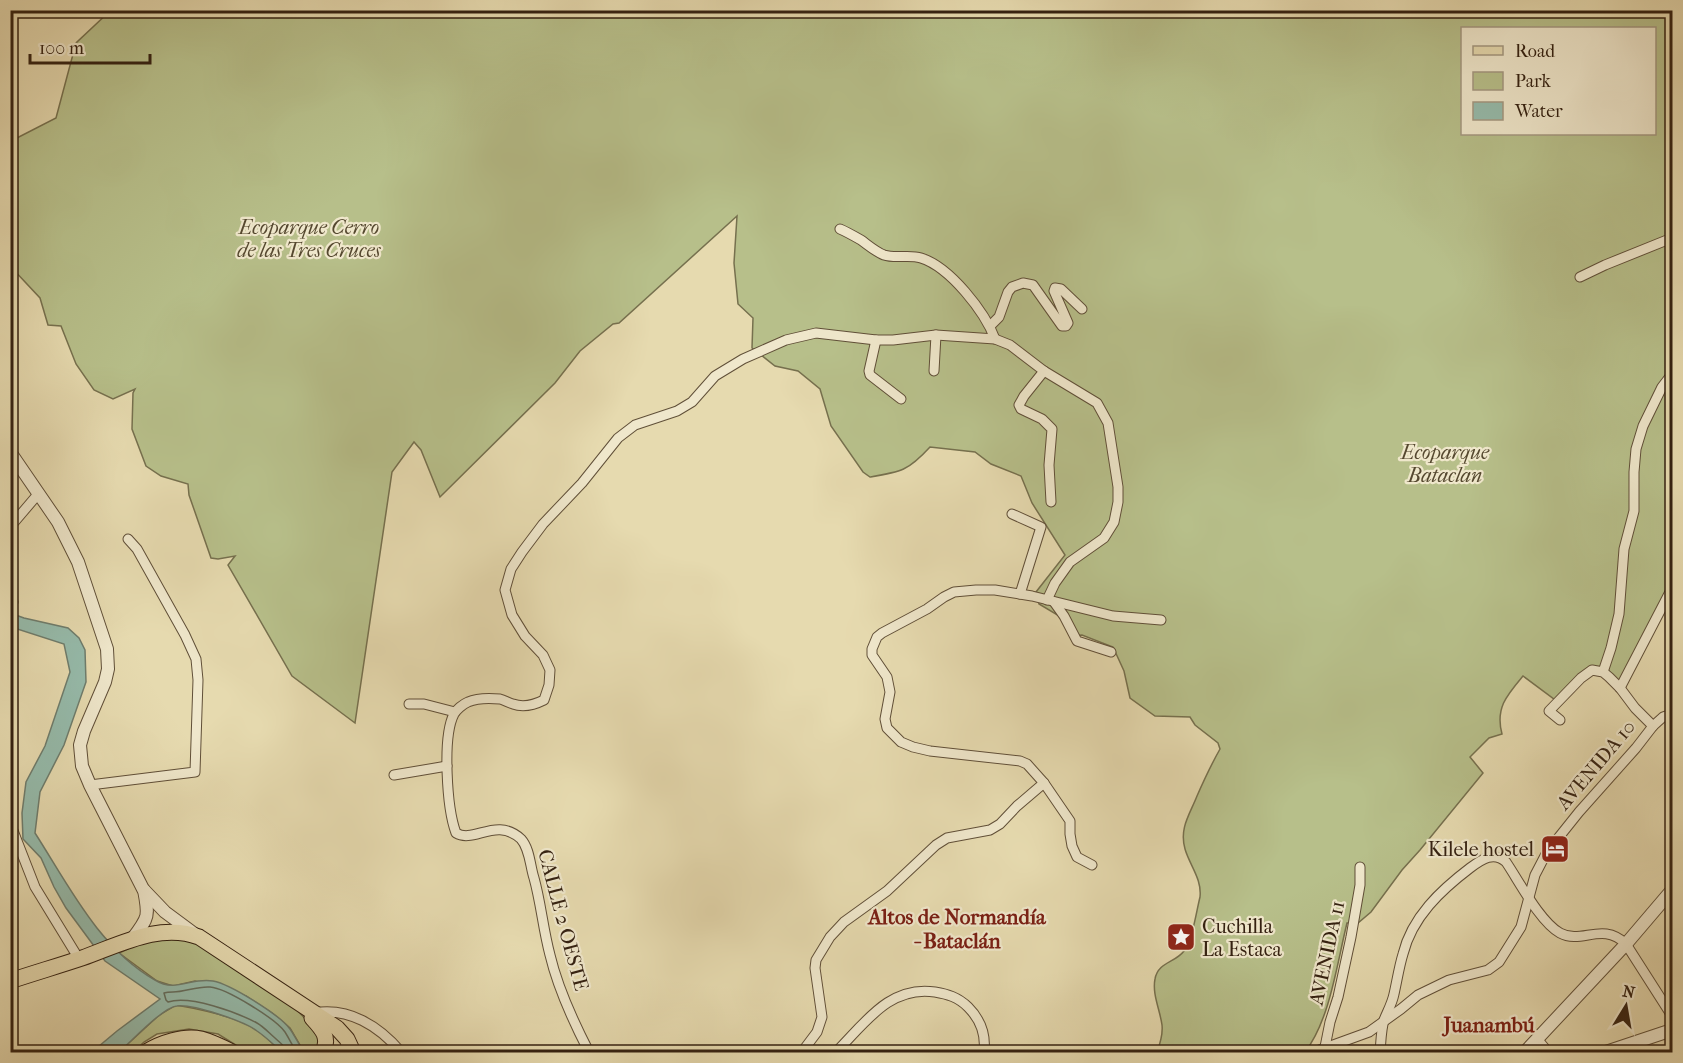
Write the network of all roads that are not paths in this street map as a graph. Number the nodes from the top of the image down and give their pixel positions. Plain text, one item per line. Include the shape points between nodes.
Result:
1 (840, 229) dead end
2 (1672, 238) edge
3 (1580, 278) dead end
4 (1082, 309) dead end
5 (990, 326) junction
6 (936, 335) junction
7 (995, 339) junction
8 (876, 340) junction
9 (1044, 370) junction
10 (934, 371) dead end
11 (1672, 374) edge
12 (901, 399) dead end
13 (10, 452) edge
14 (39, 493) junction
15 (1052, 502) dead end
16 (1012, 514) dead end
17 (10, 527) edge
18 (128, 538) dead end
19 (1672, 588) edge
20 (1020, 594) junction
21 (1051, 601) junction
22 (1161, 620) dead end
23 (1111, 651) dead end
24 (1603, 672) junction
25 (1620, 688) junction
26 (409, 704) dead end
27 (455, 712) junction
28 (1672, 714) edge
29 (1560, 720) dead end
30 (1653, 726) junction
31 (447, 766) junction
32 (394, 776) dead end
33 (1044, 783) junction
34 (90, 785) junction
35 (10, 822) edge
36 (1092, 865) dead end
37 (1360, 867) dead end
38 (143, 889) junction
39 (1672, 890) edge
40 (1529, 898) junction
41 (199, 938) junction
42 (129, 940) junction
43 (1626, 944) junction
44 (85, 957) junction
45 (10, 981) edge
46 (296, 1001) junction
47 (314, 1012) junction
48 (1672, 1016) edge
49 (1384, 1022) junction
50 (1672, 1030) edge
51 (1538, 1040) junction
52 (1325, 1047) junction
53 (146, 1053) edge
54 (232, 1053) edge
55 (323, 1053) edge
56 (353, 1053) edge
57 (401, 1053) edge
58 (589, 1053) edge
59 (802, 1053) edge
60 (833, 1053) edge
61 (984, 1053) edge
62 (1314, 1053) edge
63 (1380, 1053) edge
64 (1525, 1053) edge
65 (1548, 1053) edge
66 (1606, 1053) edge

1 - 5 street via 884,255 920,257 933,263 946,272
2 - 3 street
4 - 5 street via 1055,288 1068,323 1062,326 1033,285 1023,283 1008,292 999,317
5 - 7 street
6 - 7 street
6 - 8 street
6 - 10 street
7 - 9 street
8 - 12 street via 870,375
8 - 27 street via 816,333 786,340 715,376 685,407 635,425 618,438 543,524 511,569 505,590 512,615 543,655 549,670 544,700 516,705 501,699 483,699 466,702
9 - 15 street via 1020,407 1052,429
9 - 21 street via 1097,403 1108,423 1118,487 1114,522 1104,538 1070,562 1055,582
11 - 24 street via 1643,426 1636,449 1634,511 1624,549 1619,614
13 - 14 street
14 - 17 street
14 - 34 street via 78,562 108,659 105,682 80,745 82,766
16 - 20 street via 1041,527
18 - 34 street via 196,659 195,772
19 - 25 street
20 - 21 street
20 - 33 street via 994,590 954,592 882,633 872,655 887,677 887,728 901,742 930,751 1020,760
21 - 22 street via 1113,616
21 - 23 street via 1065,616 1077,641
24 - 25 street
24 - 29 street via 1592,670 1549,711
25 - 30 street
26 - 27 street
27 - 31 street, CALLE 2 OESTE
28 - 30 street, AVENIDA 10
30 - 40 street, AVENIDA 10 via 1547,852
31 - 32 street
31 - 58 street, CALLE 2 OESTE via 456,833 465,837 497,829 510,832 526,848 550,956 568,1012
33 - 36 street via 1070,821 1077,857
33 - 59 street via 990,830 947,838 936,845 830,937 815,968 822,1017
34 - 38 street
35 - 44 street via 35,887
37 - 52 street, AVENIDA 11 via 1351,937
38 - 41 street
38 - 42 street via 148,911 144,924
39 - 43 street
40 - 43 street via 1560,933 1607,933
40 - 49 street, AVENIDA 10 via 1521,927 1499,962 1488,970 1449,980 1418,995
40 - 49 street via 1506,862 1497,856 1480,861 1458,877 1428,905 1413,930
41 - 42 main road via 187,933 161,932
41 - 46 main road
42 - 44 main road
43 - 48 street
43 - 51 street
44 - 45 main road
46 - 47 main road
46 - 55 main road via 324,1032
47 - 56 main road via 337,1028
47 - 57 street via 356,1016 378,1030
49 - 52 street, AVENIDA 10 via 1369,1032
49 - 63 street
50 - 66 street
51 - 64 street
51 - 65 street
52 - 62 street, AVENIDA 10
53 - 54 main road via 180,1039 198,1038
60 - 61 street via 882,1006 907,993 922,991 951,995 973,1012 981,1026

